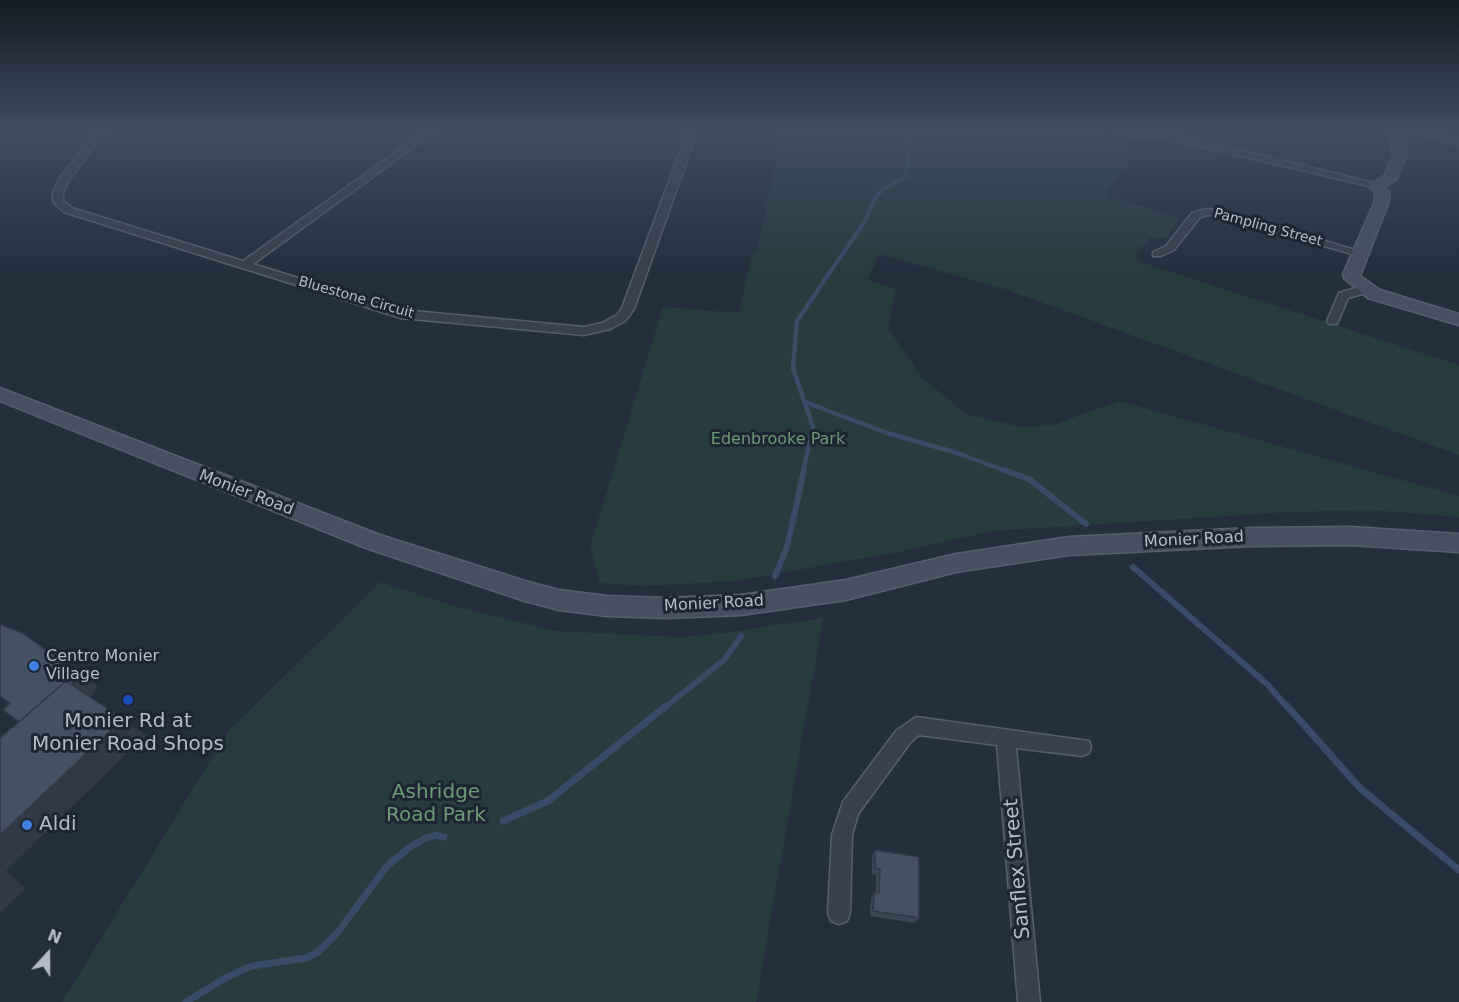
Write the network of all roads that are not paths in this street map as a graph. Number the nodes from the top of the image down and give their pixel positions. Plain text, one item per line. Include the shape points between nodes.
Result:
1 (66, 177) edge
2 (368, 177) edge
3 (676, 177) edge
4 (1342, 177) edge
5 (1391, 177) edge
6 (1377, 185) junction
7 (1359, 253) junction
8 (1157, 254) dead end
9 (243, 266) junction
10 (1365, 289) junction
11 (1459, 320) edge
12 (1334, 321) dead end
13 (0, 394) edge
14 (1459, 543) edge
15 (1006, 737) junction
16 (1082, 747) dead end
17 (839, 913) dead end
18 (1029, 1002) edge

1 - 9 street, Bluestone Circuit via 58,202 68,210
2 - 9 street
3 - 9 street, Bluestone Circuit via 628,309 606,326 584,331 401,314
4 - 6 street
5 - 6 main road
6 - 7 main road via 1382,201
7 - 8 street, Pampling Street via 1218,212 1206,212 1196,216 1170,248
7 - 10 main road via 1351,274
10 - 11 main road
10 - 12 street via 1343,296
13 - 14 main road, Monier Road via 374,542 559,600 607,606 741,605 846,590 956,562 1044,548 1351,536
15 - 16 street
15 - 17 street via 916,726 903,737 850,809 842,836
15 - 18 street, Sanflex Street

